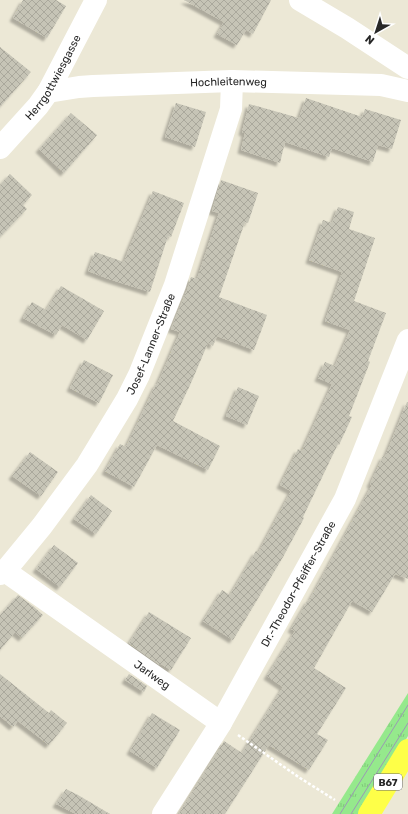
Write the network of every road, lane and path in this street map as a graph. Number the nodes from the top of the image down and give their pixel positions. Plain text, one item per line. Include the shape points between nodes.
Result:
1 (96, 0) edge
2 (300, 0) edge
3 (408, 68) edge
4 (232, 81) junction
5 (408, 91) edge
6 (48, 92) junction
7 (0, 148) edge
8 (408, 340) edge
9 (3, 572) edge
10 (221, 723) junction
11 (408, 750) edge
12 (336, 800) dead end
13 (163, 814) edge
14 (369, 814) edge

1 - 6 street, Herrgottwiesgasse
2 - 3 street
4 - 5 street, Hochleitenweg via 381,85
4 - 6 street, Hochleitenweg via 94,86
4 - 9 street, Josef-Lanner-Straße via 229,116 175,284 139,375 87,465 42,526
6 - 7 street, Herrgottwiesgasse
8 - 10 street, Dr.-Theodor-Pfeiffer-Straße via 346,499
9 - 10 street, Jarlweg
10 - 12 path
10 - 13 street, Dr.-Theodor-Pfeiffer-Straße
11 - 14 main road, B67

